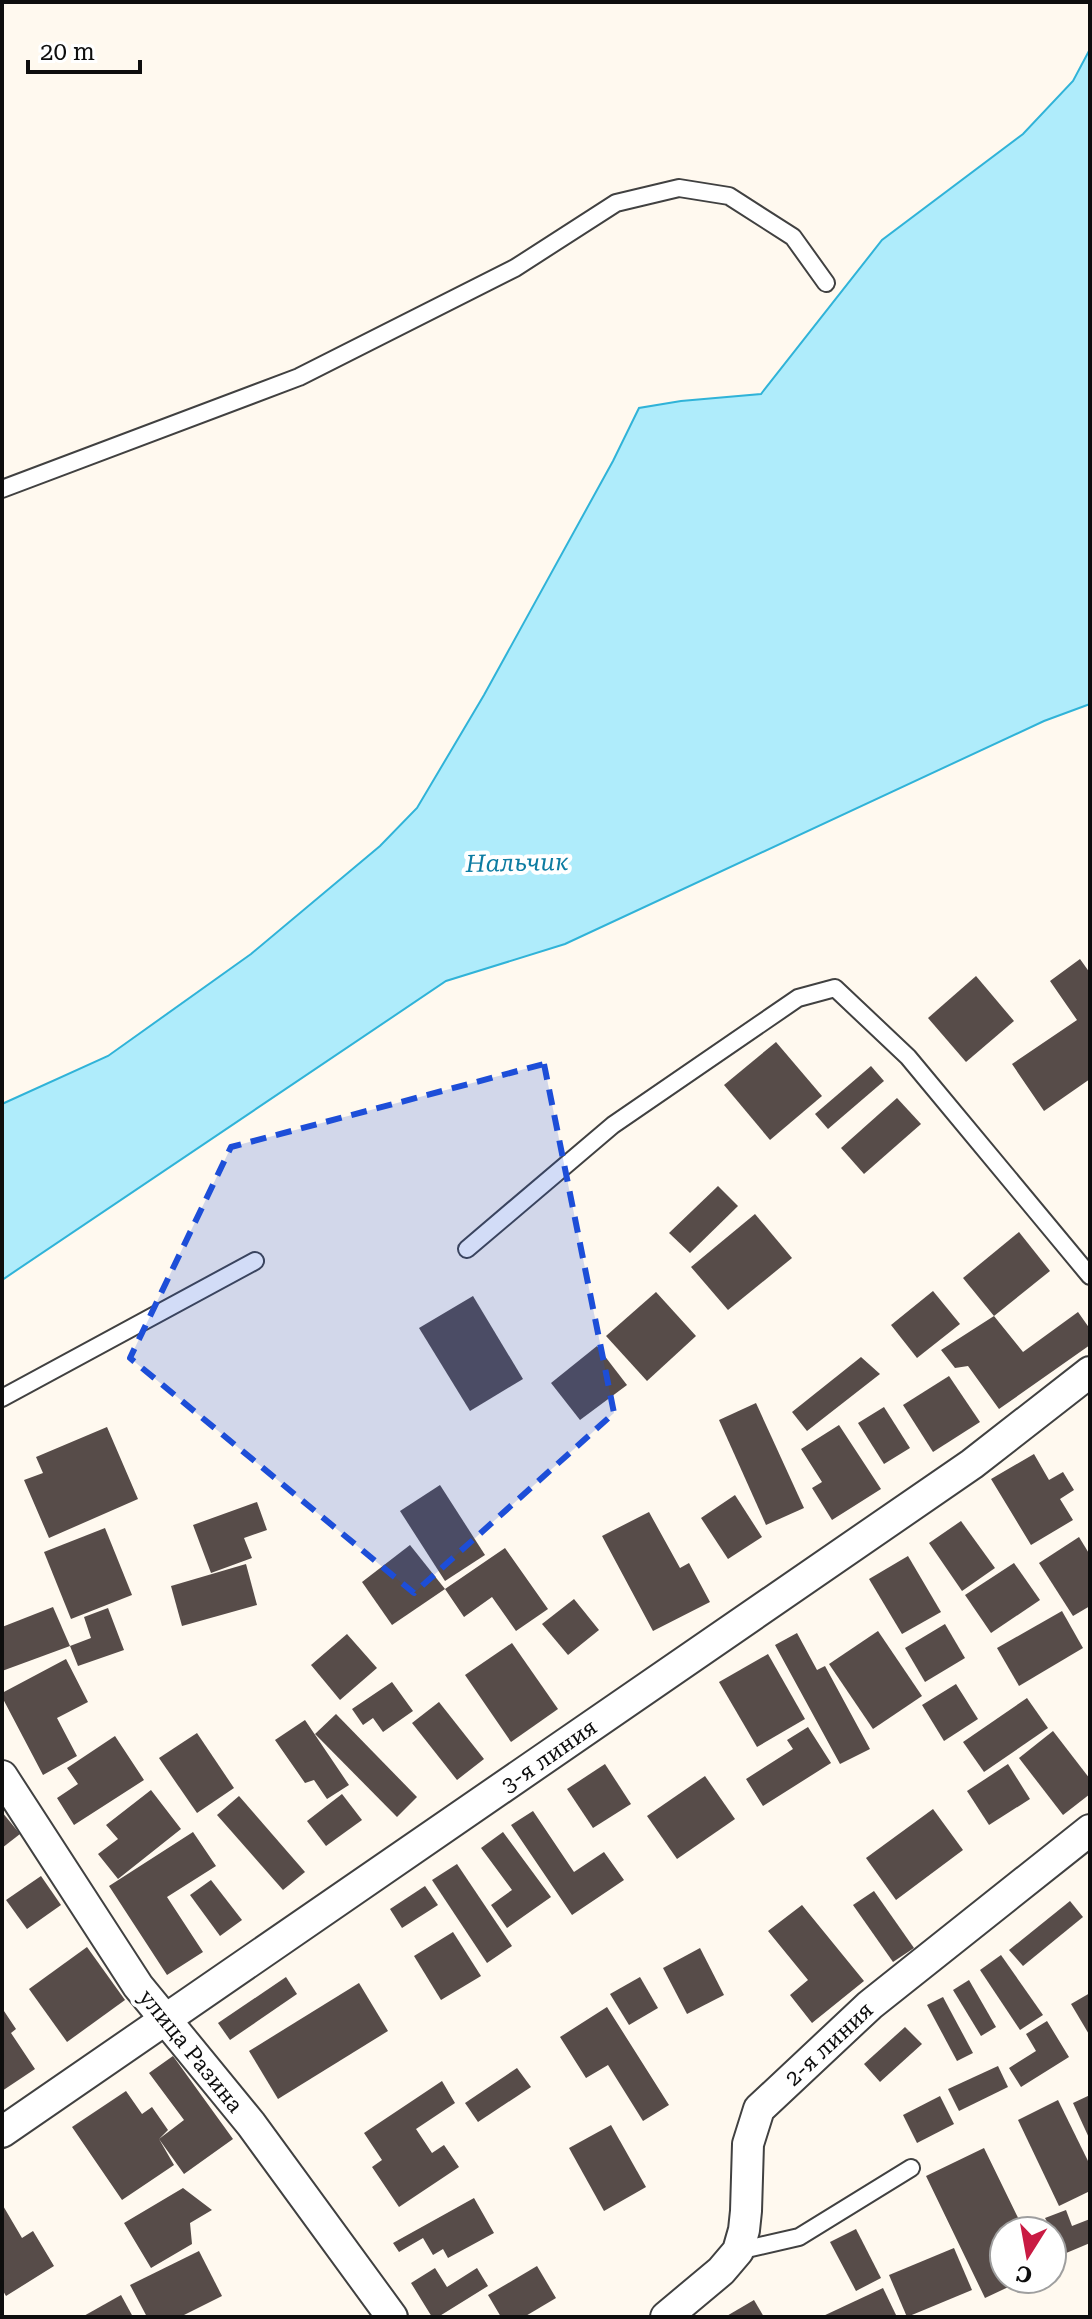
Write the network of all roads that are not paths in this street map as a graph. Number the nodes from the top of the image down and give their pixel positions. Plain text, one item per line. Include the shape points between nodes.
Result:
1 (826, 283) dead end
2 (2, 489) edge
3 (467, 1249) dead end
4 (255, 1261) dead end
5 (1090, 1276) edge
6 (1090, 1372) edge
7 (2, 1398) edge
8 (2, 1776) edge
9 (1090, 1830) edge
10 (166, 2020) junction
11 (2, 2132) edge
12 (911, 2168) dead end
13 (738, 2251) junction
14 (392, 2317) edge
15 (666, 2317) edge

1 - 2 lane via 793,237 729,196 679,188 616,203 515,268 299,377
3 - 5 lane via 613,1125 798,998 835,988 908,1057
4 - 7 lane
6 - 10 street, 3-я линия via 972,1464
8 - 10 street, улица Разина via 138,1986
9 - 13 street, 2-я линия via 870,2005 759,2109 748,2144 746,2211
10 - 11 street, 3-я линия
10 - 14 street, улица Разина via 251,2124
12 - 13 lane via 799,2237
13 - 15 street

